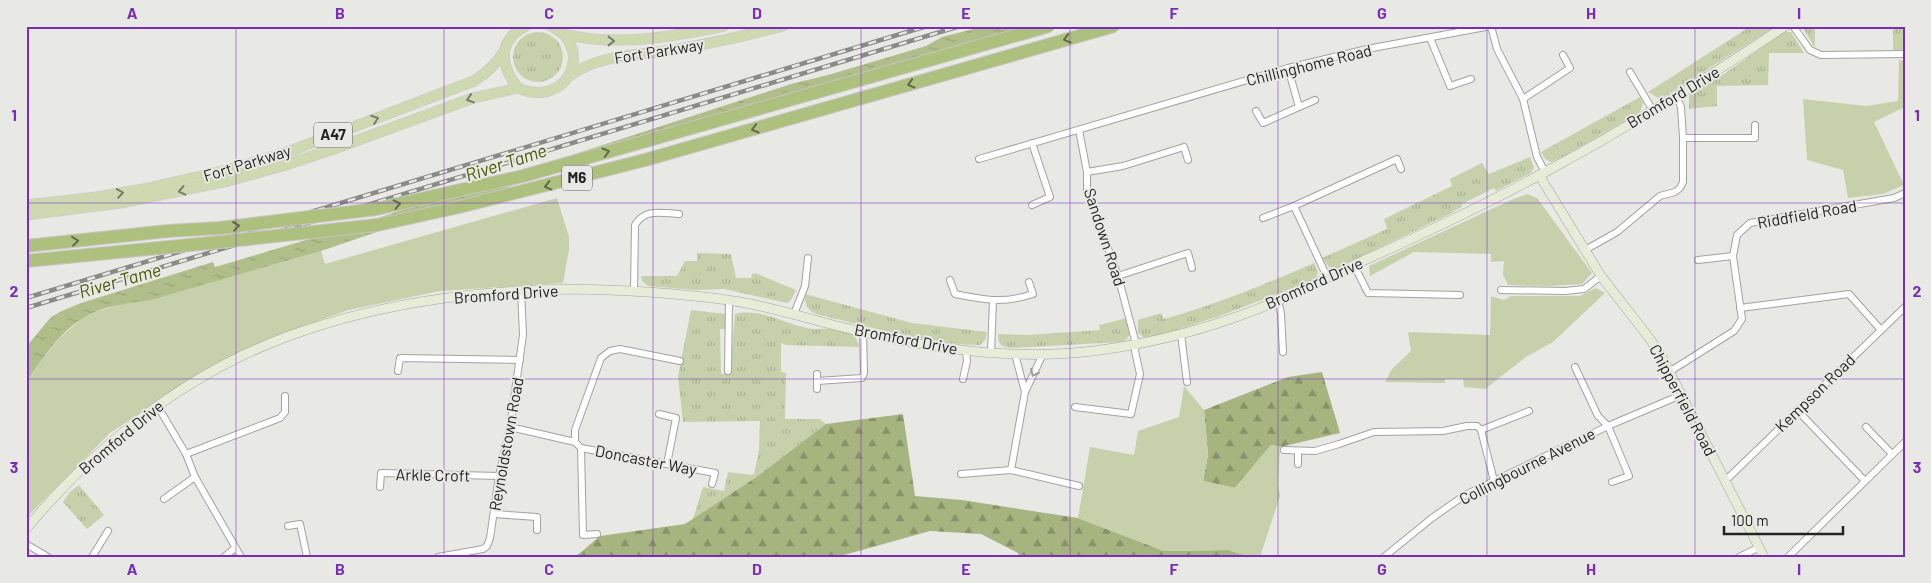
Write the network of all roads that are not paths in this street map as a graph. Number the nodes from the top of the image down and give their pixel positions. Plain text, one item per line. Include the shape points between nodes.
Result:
1 (526, 26) edge
2 (724, 26) edge
3 (782, 26) edge
4 (1049, 26) edge
5 (1114, 26) edge
6 (1491, 26) edge
7 (1785, 26) edge
8 (1793, 26) edge
9 (558, 30) edge
10 (1430, 38) junction
11 (505, 50) junction
12 (1905, 54) edge
13 (1563, 55) dead end
14 (1288, 68) junction
15 (1630, 72) dead end
16 (568, 76) junction
17 (1471, 79) dead end
18 (518, 88) junction
19 (1676, 95) junction
20 (1523, 99) junction
21 (1316, 100) dead end
22 (1299, 106) junction
23 (1652, 109) junction
24 (1256, 111) dead end
25 (1755, 125) dead end
26 (1079, 130) junction
27 (1683, 138) junction
28 (1032, 143) junction
29 (979, 159) dead end
30 (1188, 160) dead end
31 (1401, 169) dead end
32 (1088, 172) junction
33 (1542, 174) junction
34 (1905, 193) edge
35 (1032, 204) dead end
36 (26, 205) edge
37 (1294, 206) junction
38 (679, 214) dead end
39 (26, 215) edge
40 (1263, 218) dead end
41 (26, 246) edge
42 (1585, 250) junction
43 (1733, 256) junction
44 (808, 258) dead end
45 (1698, 260) dead end
46 (26, 261) edge
47 (1354, 265) junction
48 (1192, 268) dead end
49 (1118, 276) junction
50 (1601, 276) junction
51 (1328, 277) junction
52 (950, 280) dead end
53 (1029, 282) dead end
54 (522, 290) junction
55 (1501, 290) dead end
56 (634, 291) junction
57 (1460, 295) dead end
58 (1278, 299) junction
59 (729, 301) junction
60 (993, 301) junction
61 (1905, 307) edge
62 (1740, 308) junction
63 (794, 314) junction
64 (1881, 330) junction
65 (863, 332) junction
66 (1181, 334) junction
67 (1136, 344) junction
68 (966, 350) junction
69 (990, 352) junction
70 (1284, 352) dead end
71 (1015, 354) junction
72 (1043, 354) junction
73 (520, 360) junction
74 (680, 361) dead end
75 (1575, 367) dead end
76 (728, 371) dead end
77 (398, 372) dead end
78 (1669, 372) junction
79 (963, 379) dead end
80 (1187, 382) dead end
81 (817, 389) dead end
82 (1025, 392) junction
83 (1681, 395) junction
84 (286, 396) dead end
85 (157, 405) junction
86 (1075, 407) dead end
87 (1797, 410) junction
88 (1529, 411) dead end
89 (659, 414) dead end
90 (1608, 426) junction
91 (510, 427) junction
92 (1866, 427) dead end
93 (1481, 430) junction
94 (575, 442) junction
95 (1905, 442) edge
96 (581, 448) junction
97 (1284, 450) dead end
98 (1298, 451) junction
99 (186, 454) junction
100 (1892, 454) junction
101 (667, 464) junction
102 (1298, 464) dead end
103 (1011, 470) junction
104 (961, 474) dead end
105 (499, 476) junction
106 (195, 477) junction
107 (1726, 480) junction
108 (1865, 480) junction
109 (1494, 481) junction
110 (1612, 482) dead end
111 (712, 484) dead end
112 (1079, 486) dead end
113 (380, 487) dead end
114 (164, 499) dead end
115 (494, 514) junction
116 (288, 526) dead end
117 (26, 530) edge
118 (537, 530) dead end
119 (108, 531) dead end
120 (597, 534) dead end
121 (26, 544) edge
122 (1760, 547) junction
123 (235, 548) junction
124 (48, 557) edge
125 (92, 557) edge
126 (224, 557) edge
127 (241, 557) edge
128 (307, 557) edge
129 (438, 557) edge
130 (1384, 557) edge
131 (1739, 557) edge
132 (1764, 557) edge
133 (1788, 557) edge

1 - 11 main road, Fort Parkway via 508,42
9 -> 2 main road, Fort Parkway via 588,40 639,40
3 - 16 main road, Fort Parkway via 676,50 600,60
41 -> 4 highway, M6, bridge via 376,209 523,176
5 -> 46 highway, M6, bridge via 644,160 423,215 368,226
6 - 10 street, Chillinghome Road
6 - 20 street, Chillinghome Road via 1497,49
7 - 19 street, Bromford Drive
8 - 12 street via 1810,50 1821,55
9 - 16 main road, Fort Parkway via 569,42 573,56
10 - 14 street, Chillinghome Road
10 - 17 street via 1450,86
11 - 18 main road via 505,68
36 -> 11 main road, Fort Parkway / A47 via 144,189 285,153 456,89 484,75
13 - 20 street via 1570,68
14 - 22 street
14 - 26 street, Chillinghome Road
15 - 23 street
16 - 18 main road, Fort Parkway via 560,86 545,93
18 -> 39 main road, Fort Parkway / A47 via 473,98 286,165 164,195
19 - 23 street, Bromford Drive
19 - 27 street via 1681,107
20 - 33 street, Chillinghome Road
21 - 22 street
22 - 24 street via 1263,123
23 - 33 street, Bromford Drive
25 - 27 street via 1755,138
26 - 28 street, Chillinghome Road
26 - 32 street, Sandown Road
27 - 42 street via 1683,182 1680,188 1660,196 1617,232
28 - 29 street, Chillinghome Road
28 - 35 street via 1050,197
30 - 32 street via 1184,147 1123,166
31 - 37 street via 1397,159
32 - 49 street, Sandown Road via 1087,190
33 - 42 street, Chipperfield Road
33 - 47 street, Bromford Drive
34 - 43 street, Riddfield Road via 1894,198 1750,224 1737,235
37 - 40 street
37 - 51 street
38 - 56 street via 648,213 639,218 635,226
42 - 50 street, Chipperfield Road
43 - 45 street
43 - 62 street, Riddfield Road
44 - 63 street via 805,286
47 - 51 street, Bromford Drive
47 - 57 street via 1368,294
48 - 49 street via 1188,254
49 - 67 street, Sandown Road
50 - 55 street via 1584,289 1565,292
50 - 78 street, Chipperfield Road via 1650,339
51 - 58 street, Bromford Drive
52 - 60 street via 955,294
53 - 60 street via 1033,294 1016,300
54 - 56 street, Bromford Drive
54 - 73 street, Reynoldstown Road
54 - 85 street, Bromford Drive via 438,299 354,316 302,332 249,352
56 - 59 street, Bromford Drive
58 - 66 street, Bromford Drive via 1235,318
58 - 70 street
59 - 63 street, Bromford Drive
59 - 76 street
60 - 69 street
61 - 64 street, Kempson Road
62 - 64 street via 1849,294
62 - 78 street, Riddfield Road via 1742,319 1734,331
63 - 65 street, Bromford Drive
64 - 87 street, Kempson Road
65 - 68 street, Bromford Drive
65 - 81 street via 862,378 817,377
66 - 67 street, Bromford Drive
66 - 80 street
67 - 72 street, Bromford Drive
67 - 86 street, Sandown Road via 1140,374 1131,414
68 - 69 street, Bromford Drive
68 - 79 street
69 - 71 street, Bromford Drive
71 - 72 street, Bromford Drive
71 - 82 street
72 -> 82 street
73 - 77 street via 400,358
73 - 91 street, Reynoldstown Road
74 - 94 street via 620,349 610,351 601,358 575,430
75 - 90 street via 1598,416
78 - 83 street, Chipperfield Road
82 - 103 street
83 - 90 street, Collingbourne Avenue
83 - 107 street, Chipperfield Road
84 - 99 street via 285,412 280,418
85 - 99 street
85 - 117 street, Bromford Drive via 94,456
87 - 107 street, Kempson Road
87 - 108 street
88 - 93 street
89 - 101 street via 676,418
90 - 109 street, Collingbourne Avenue
90 - 110 street via 1630,476
91 - 94 street, Doncaster Way
91 - 105 street, Reynoldstown Road
92 - 100 street
93 - 98 street via 1477,426 1467,426 1443,431 1374,432 1323,449
93 - 109 street
94 - 96 street, Doncaster Way
95 - 100 street
96 - 101 street, Doncaster Way
96 - 120 street via 583,535
97 - 98 street
98 - 102 street
99 - 106 street
100 - 108 street
101 - 111 street, Doncaster Way via 715,473
103 - 104 street
103 - 112 street
105 - 113 street, Arkle Croft via 381,473
105 - 115 street, Reynoldstown Road
106 - 114 street
106 - 123 street
107 - 122 street, Chipperfield Road
108 - 133 street
109 - 130 street, Collingbourne Avenue via 1465,495
115 - 118 street via 537,517
115 - 129 street, Reynoldstown Road via 487,546
116 - 128 street via 300,524
119 - 125 street
121 - 124 street
122 - 131 street
122 - 132 street, Chipperfield Road
123 - 126 street
123 - 127 street

